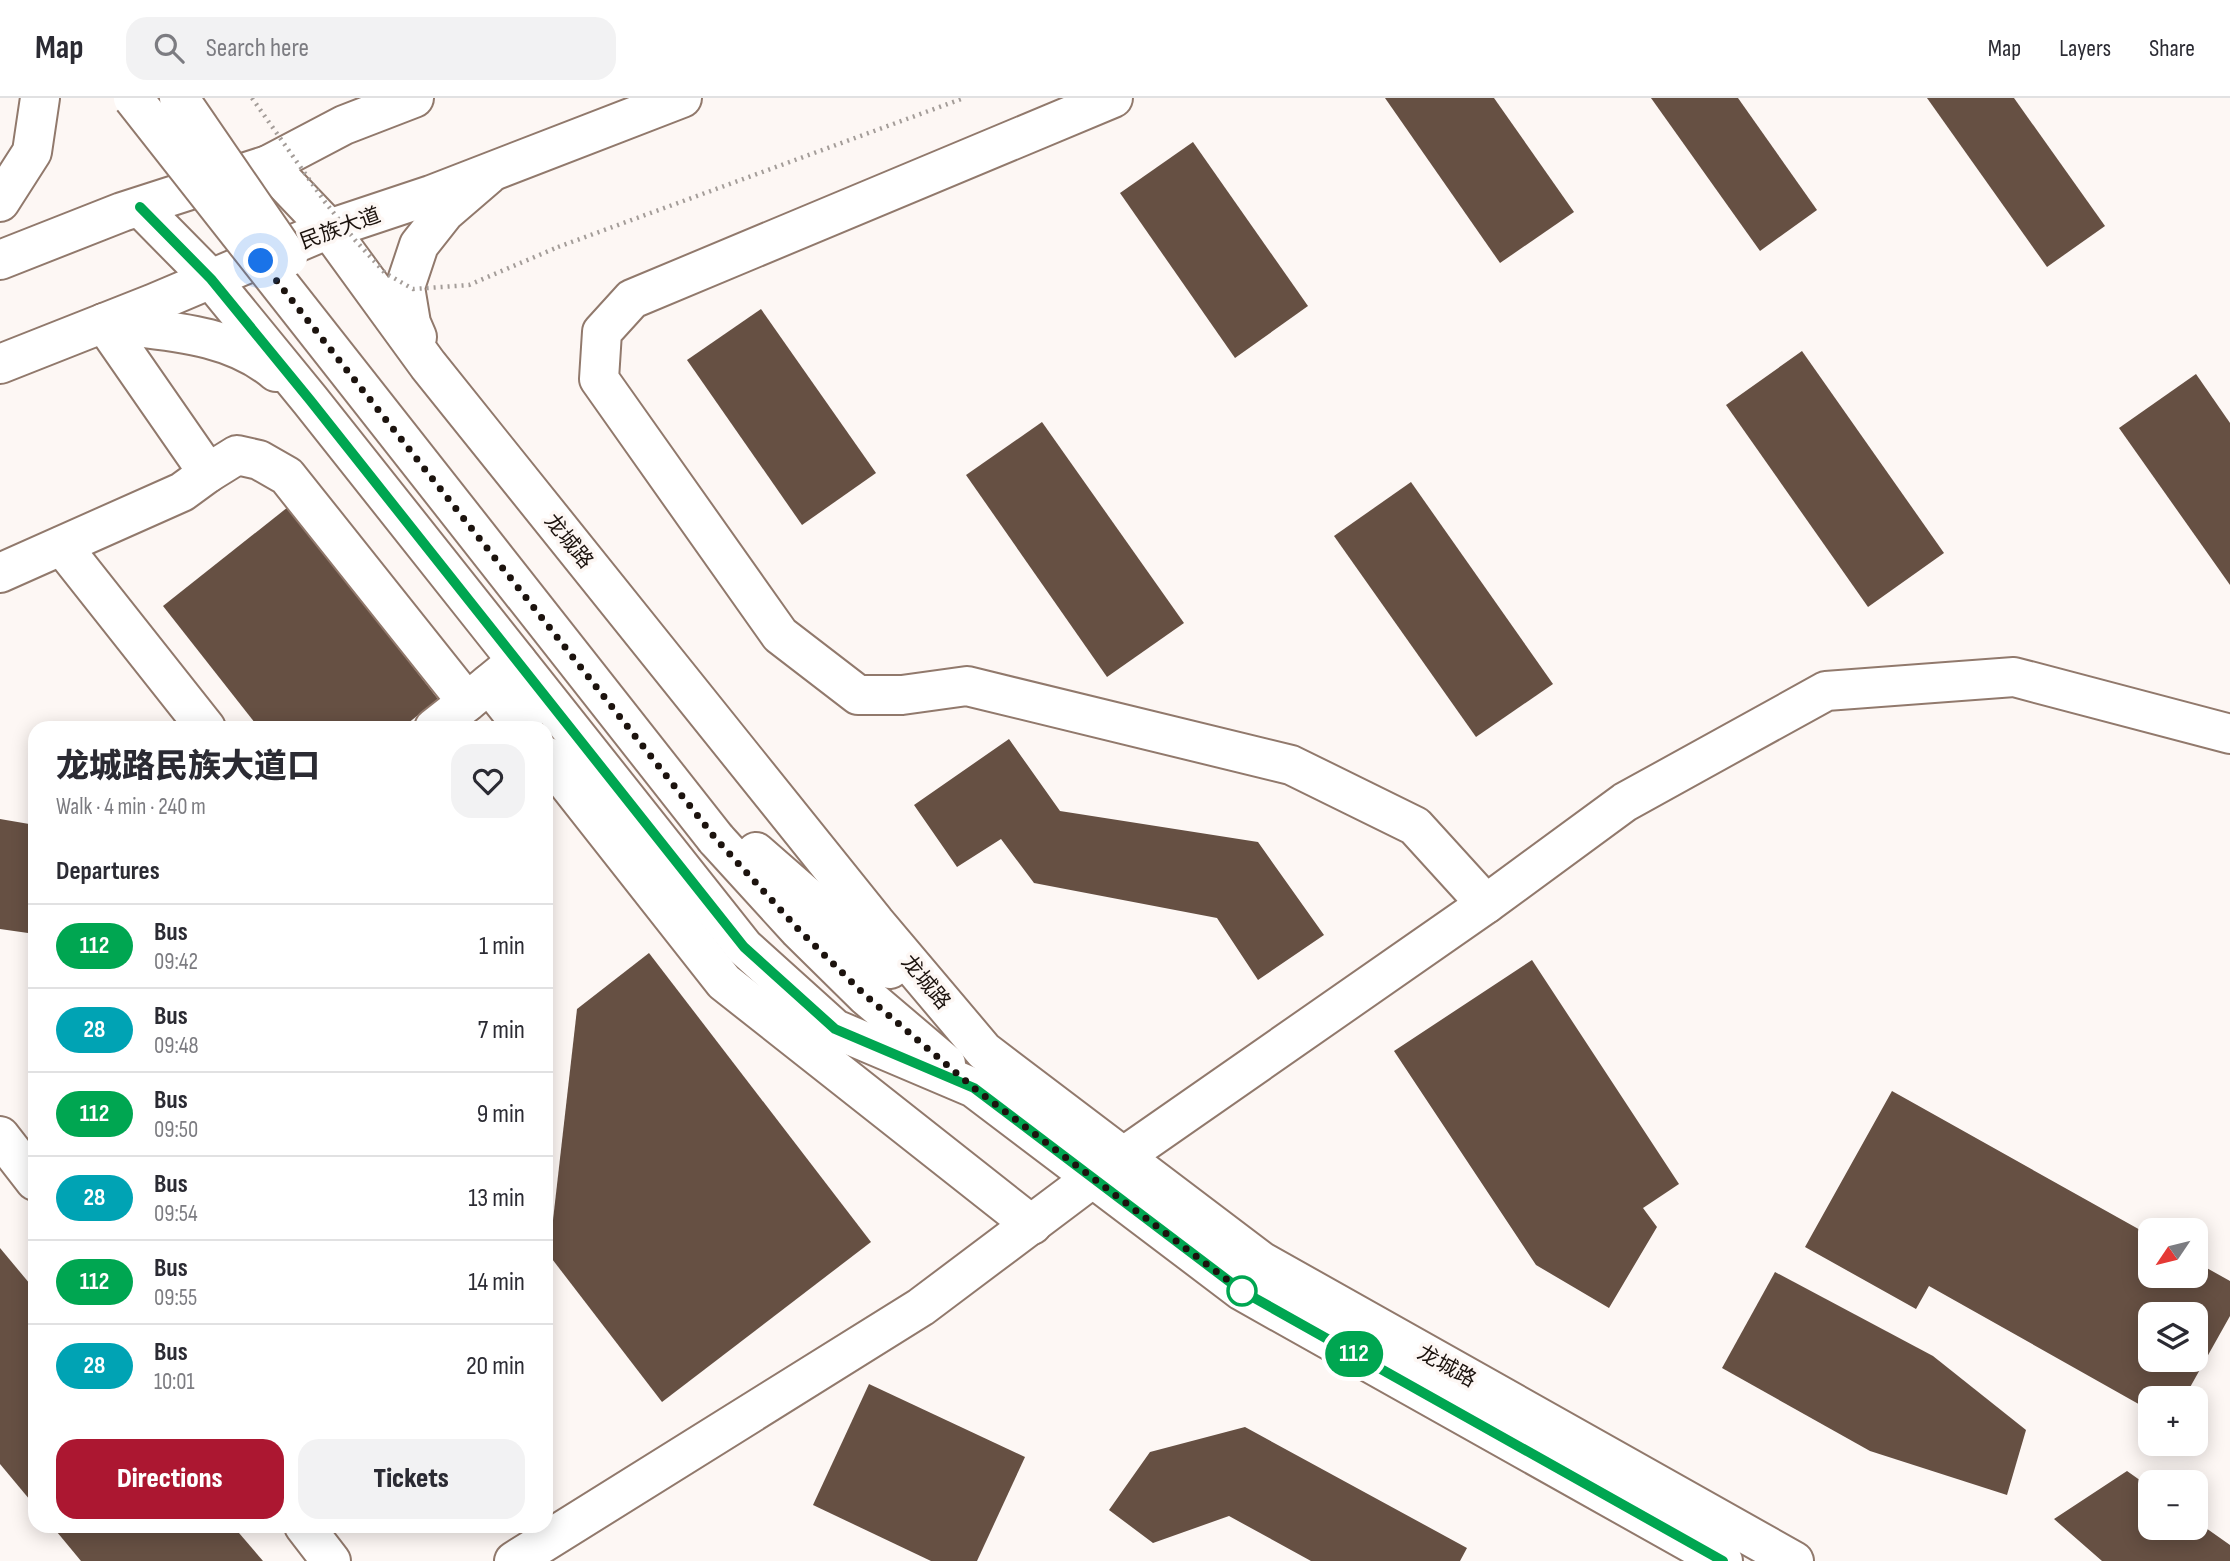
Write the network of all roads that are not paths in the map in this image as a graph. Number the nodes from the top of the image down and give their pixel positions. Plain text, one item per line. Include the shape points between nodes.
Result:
1 (40, 98) edge
2 (133, 98) edge
3 (153, 98) edge
4 (179, 98) edge
5 (414, 98) edge
6 (682, 98) edge
7 (1113, 98) edge
8 (356, 112) edge
9 (268, 165) junction
10 (491, 172) junction
11 (6, 175) edge
12 (140, 207) junction
13 (329, 229) junction
14 (0, 260) edge
15 (211, 279) junction
16 (104, 323) junction
17 (357, 356) junction
18 (0, 363) edge
19 (428, 365) junction
20 (310, 400) junction
21 (208, 474) junction
22 (62, 546) junction
23 (0, 573) edge
24 (491, 682) junction
25 (200, 721) edge
26 (443, 721) edge
27 (519, 721) edge
28 (528, 721) edge
29 (2230, 734) edge
30 (553, 747) edge
31 (553, 766) edge
32 (722, 834) junction
33 (1486, 904) junction
34 (984, 1051) junction
35 (974, 1088) junction
36 (0, 1136) edge
37 (1110, 1167) junction
38 (28, 1172) edge
39 (1032, 1225) junction
40 (309, 1533) edge
41 (331, 1561) edge
42 (514, 1561) edge
43 (1723, 1561) edge
44 (1794, 1561) edge

1 - 11 street via 32,152
2 - 32 street, bridge
3 - 17 street
4 - 17 street, bridge
5 - 8 street
6 - 10 street, 民族大道
7 - 33 street via 632,299 602,332 599,379 780,635 858,695 902,695 967,686 1292,765 1415,826
8 - 9 street
9 - 12 street
9 - 13 street, 龙城路
10 - 13 street, 民族大道
10 - 19 street via 444,212 419,245 405,287 411,323
12 - 14 street
12 - 15 street, 龙城路
13 - 15 street, 民族大道
13 - 19 street, 龙城路
15 - 16 street, 民族大道
15 - 20 street, 龙城路
16 - 18 street, 民族大道
16 - 20 street via 217,341 270,366
16 - 21 street
17 - 32 street
19 - 34 street, 龙城路
20 - 24 street, 龙城路
21 - 22 street via 182,492
21 - 24 street via 237,455 259,460 287,476
22 - 23 street
22 - 25 street
24 - 26 street
24 - 27 street
24 - 28 street, 龙城路
29 - 33 street via 2014,677 1826,691 1625,802
30 - 35 street, 龙城路 via 744,947 835,1029
31 - 39 street via 724,982
32 - 34 street
32 - 35 street via 799,930 866,996
33 - 37 street
34 - 37 street, 龙城路
35 - 37 street, 龙城路
36 - 38 street
37 - 39 street
37 - 43 street, 龙城路 via 1242,1291
37 - 44 street, 龙城路 via 1261,1261
39 - 42 street via 921,1307
40 - 41 street

